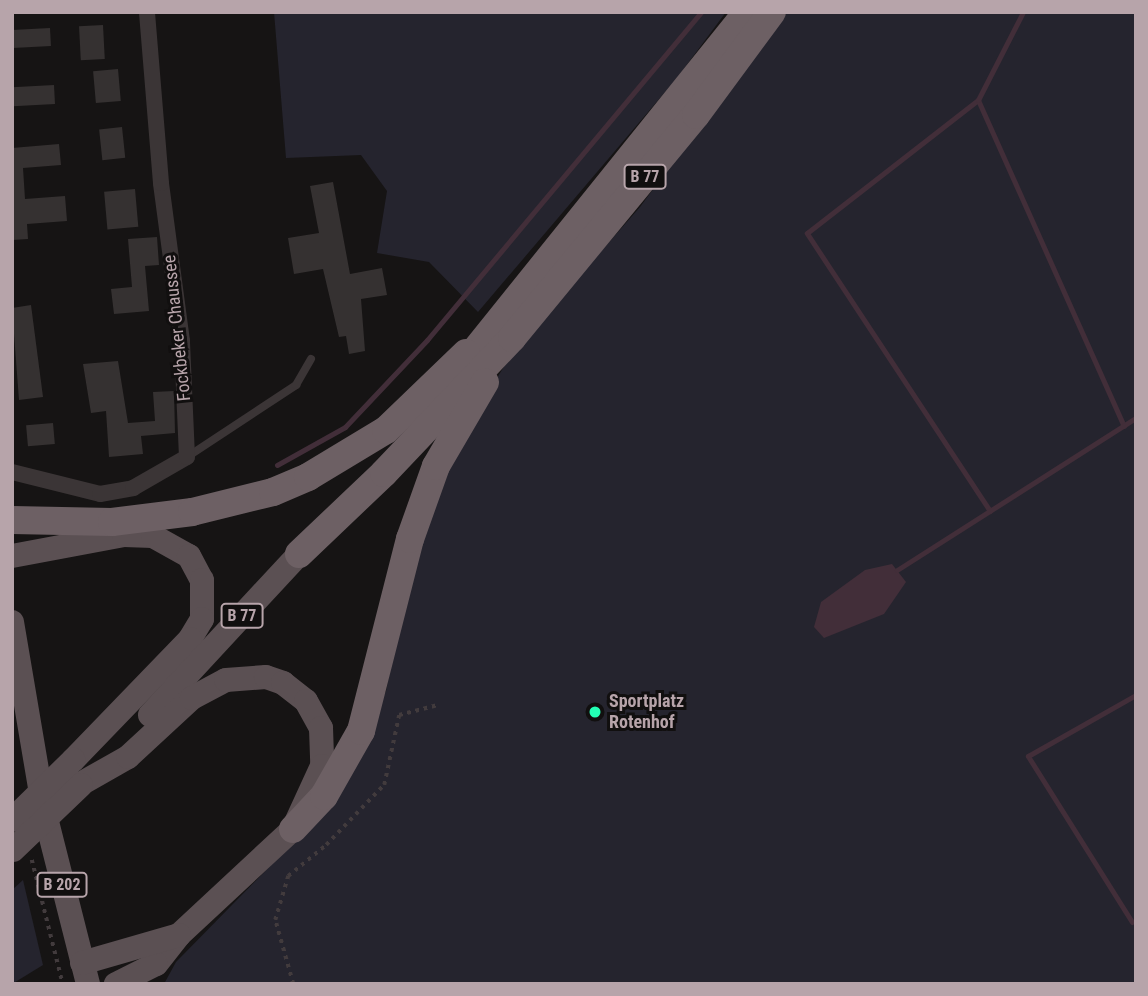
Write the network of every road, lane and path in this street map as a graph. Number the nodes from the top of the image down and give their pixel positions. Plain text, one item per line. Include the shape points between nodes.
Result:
1 (147, 12) edge
2 (747, 12) edge
3 (772, 12) edge
4 (502, 333) junction
5 (311, 359) dead end
6 (187, 457) junction
7 (12, 472) edge
8 (12, 520) edge
9 (299, 554) joint
10 (12, 556) edge
11 (12, 622) edge
12 (438, 705) dead end
13 (82, 784) junction
14 (12, 820) edge
15 (293, 829) junction
16 (19, 850) edge
17 (179, 935) junction
18 (85, 973) edge
19 (150, 974) edge
20 (63, 984) edge
21 (116, 984) edge
22 (293, 984) edge

1 - 6 street, Fockbeker Chaussee via 160,183 182,341
2 - 4 highway, B 77
3 - 4 highway, B 77 via 696,115
4 - 8 highway via 386,430 308,477 273,492 192,512 112,522
4 - 9 highway, B 77 via 384,473
4 - 15 highway via 436,466 401,567 371,701 348,760 324,796
5 - 6 lane via 296,385
6 - 7 street via 133,488 100,494
9 - 13 main road, B 77
10 - 14 main road, bridge via 124,535 153,536 189,556 202,580 202,618 190,639
11 - 18 main road, B 202 via 43,806
12 - 22 path via 399,715 384,785 326,845 288,876 275,920
13 - 15 main road via 128,757 209,687 237,678 266,677 300,695 321,728 322,766
13 - 16 main road, B 77, bridge
15 - 17 main road
16 - 20 path
17 - 18 main road
17 - 19 main road
19 - 21 main road

